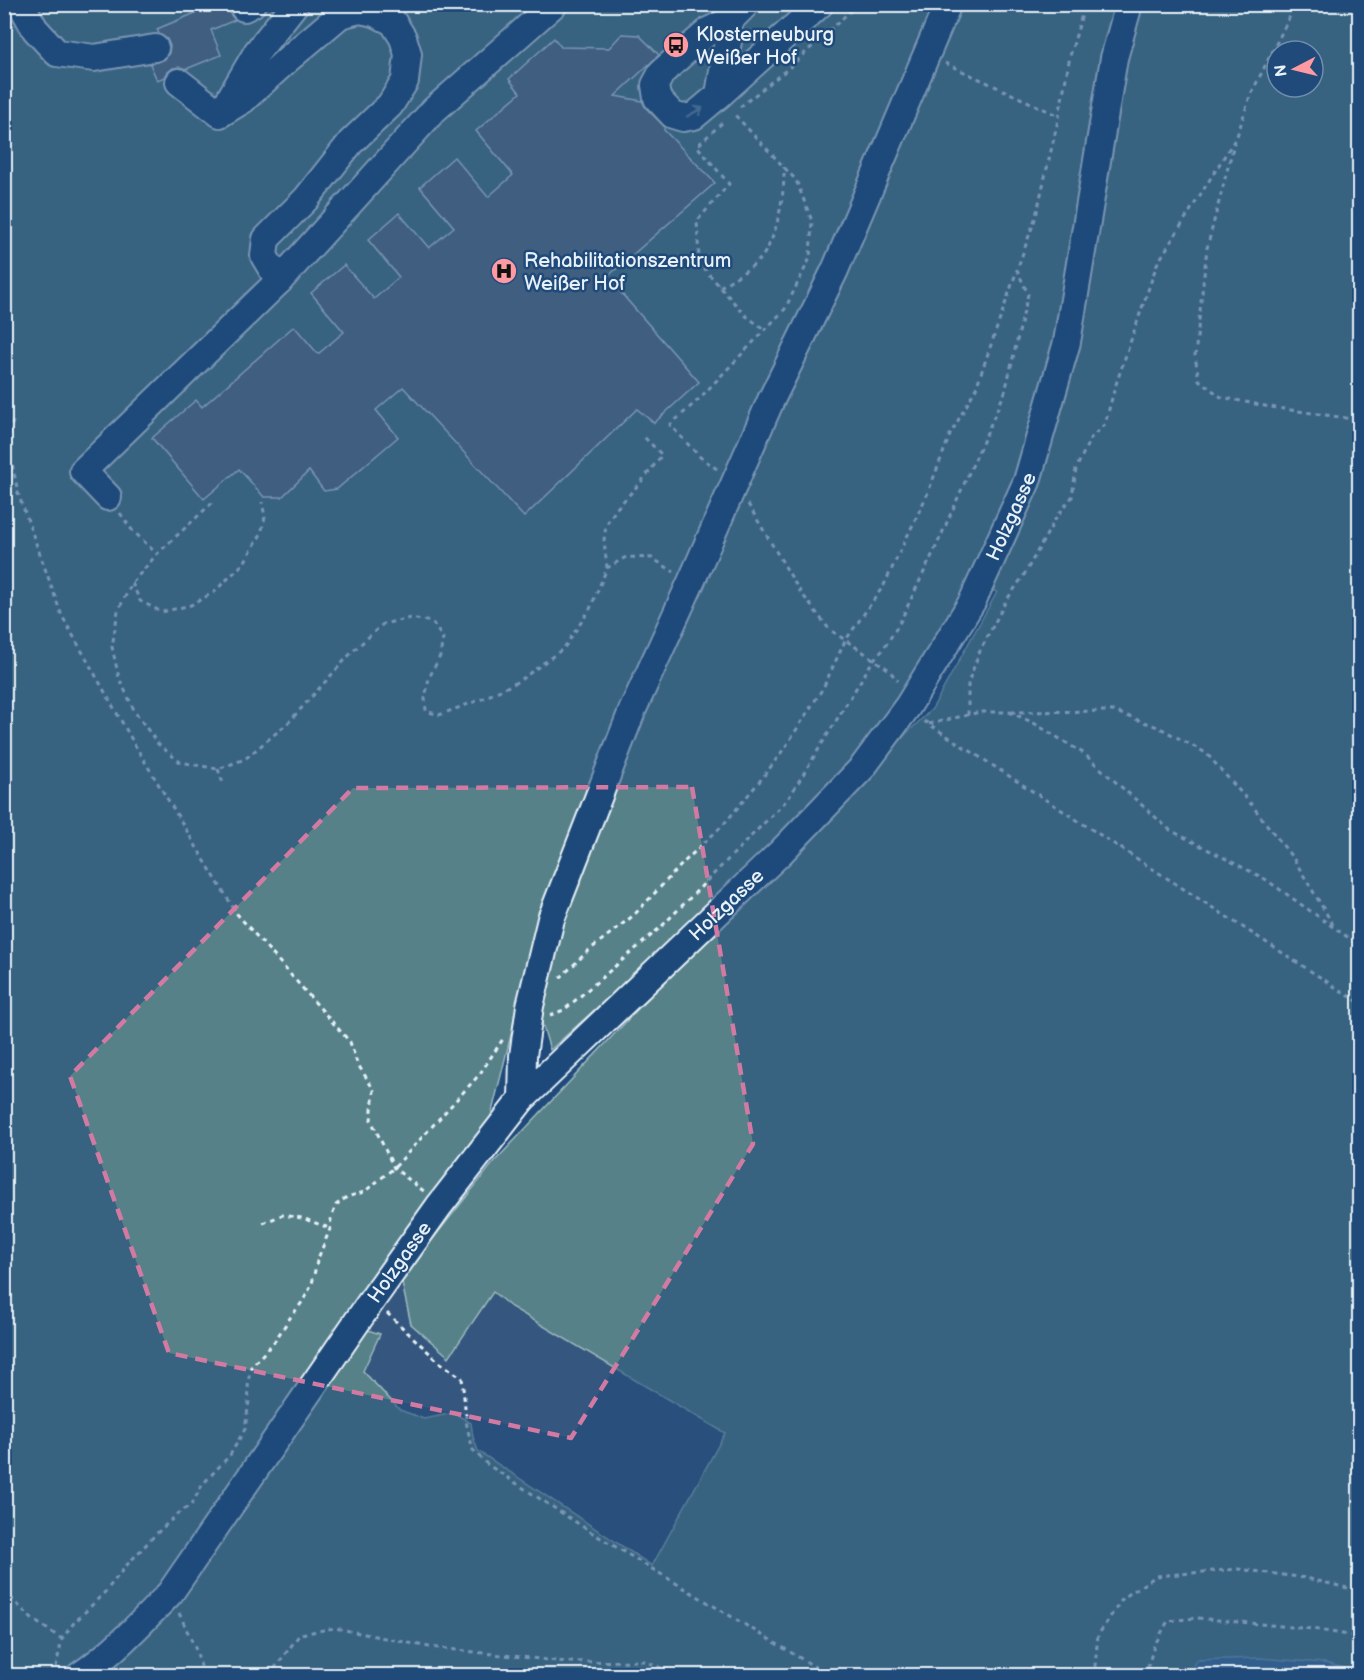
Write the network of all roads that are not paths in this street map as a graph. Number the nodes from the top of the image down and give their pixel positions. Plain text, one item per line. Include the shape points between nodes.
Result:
1 (21, 4) edge
2 (295, 4) edge
3 (554, 4) edge
4 (820, 4) edge
5 (948, 4) edge
6 (1129, 4) edge
7 (738, 13) edge
8 (154, 48) dead end
9 (179, 82) dead end
10 (719, 95) junction
11 (220, 114) junction
12 (279, 281) junction
13 (108, 497) road end
14 (522, 1099) junction
15 (79, 1676) edge

1 - 8 street via 35,29 57,54 93,58
2 - 11 street via 257,52
3 - 12 street via 434,110
4 - 10 street
5 - 14 street via 836,270 771,400 632,711 551,919 530,1006
6 - 14 street, Holzgasse via 1113,58 1067,342 1027,481 972,602 908,706 862,768 780,853
7 - 10 street via 728,41
7 -> 10 street via 710,30 662,72 655,85 657,98 673,115 683,117 694,116
9 - 11 street
11 - 12 street via 243,100 340,15 360,10 375,13 393,22 403,38 408,54 405,81 390,105 351,142 306,199 266,239 264,256
12 - 13 street via 83,471
14 - 15 street, Holzgasse via 372,1300 170,1593 98,1663

